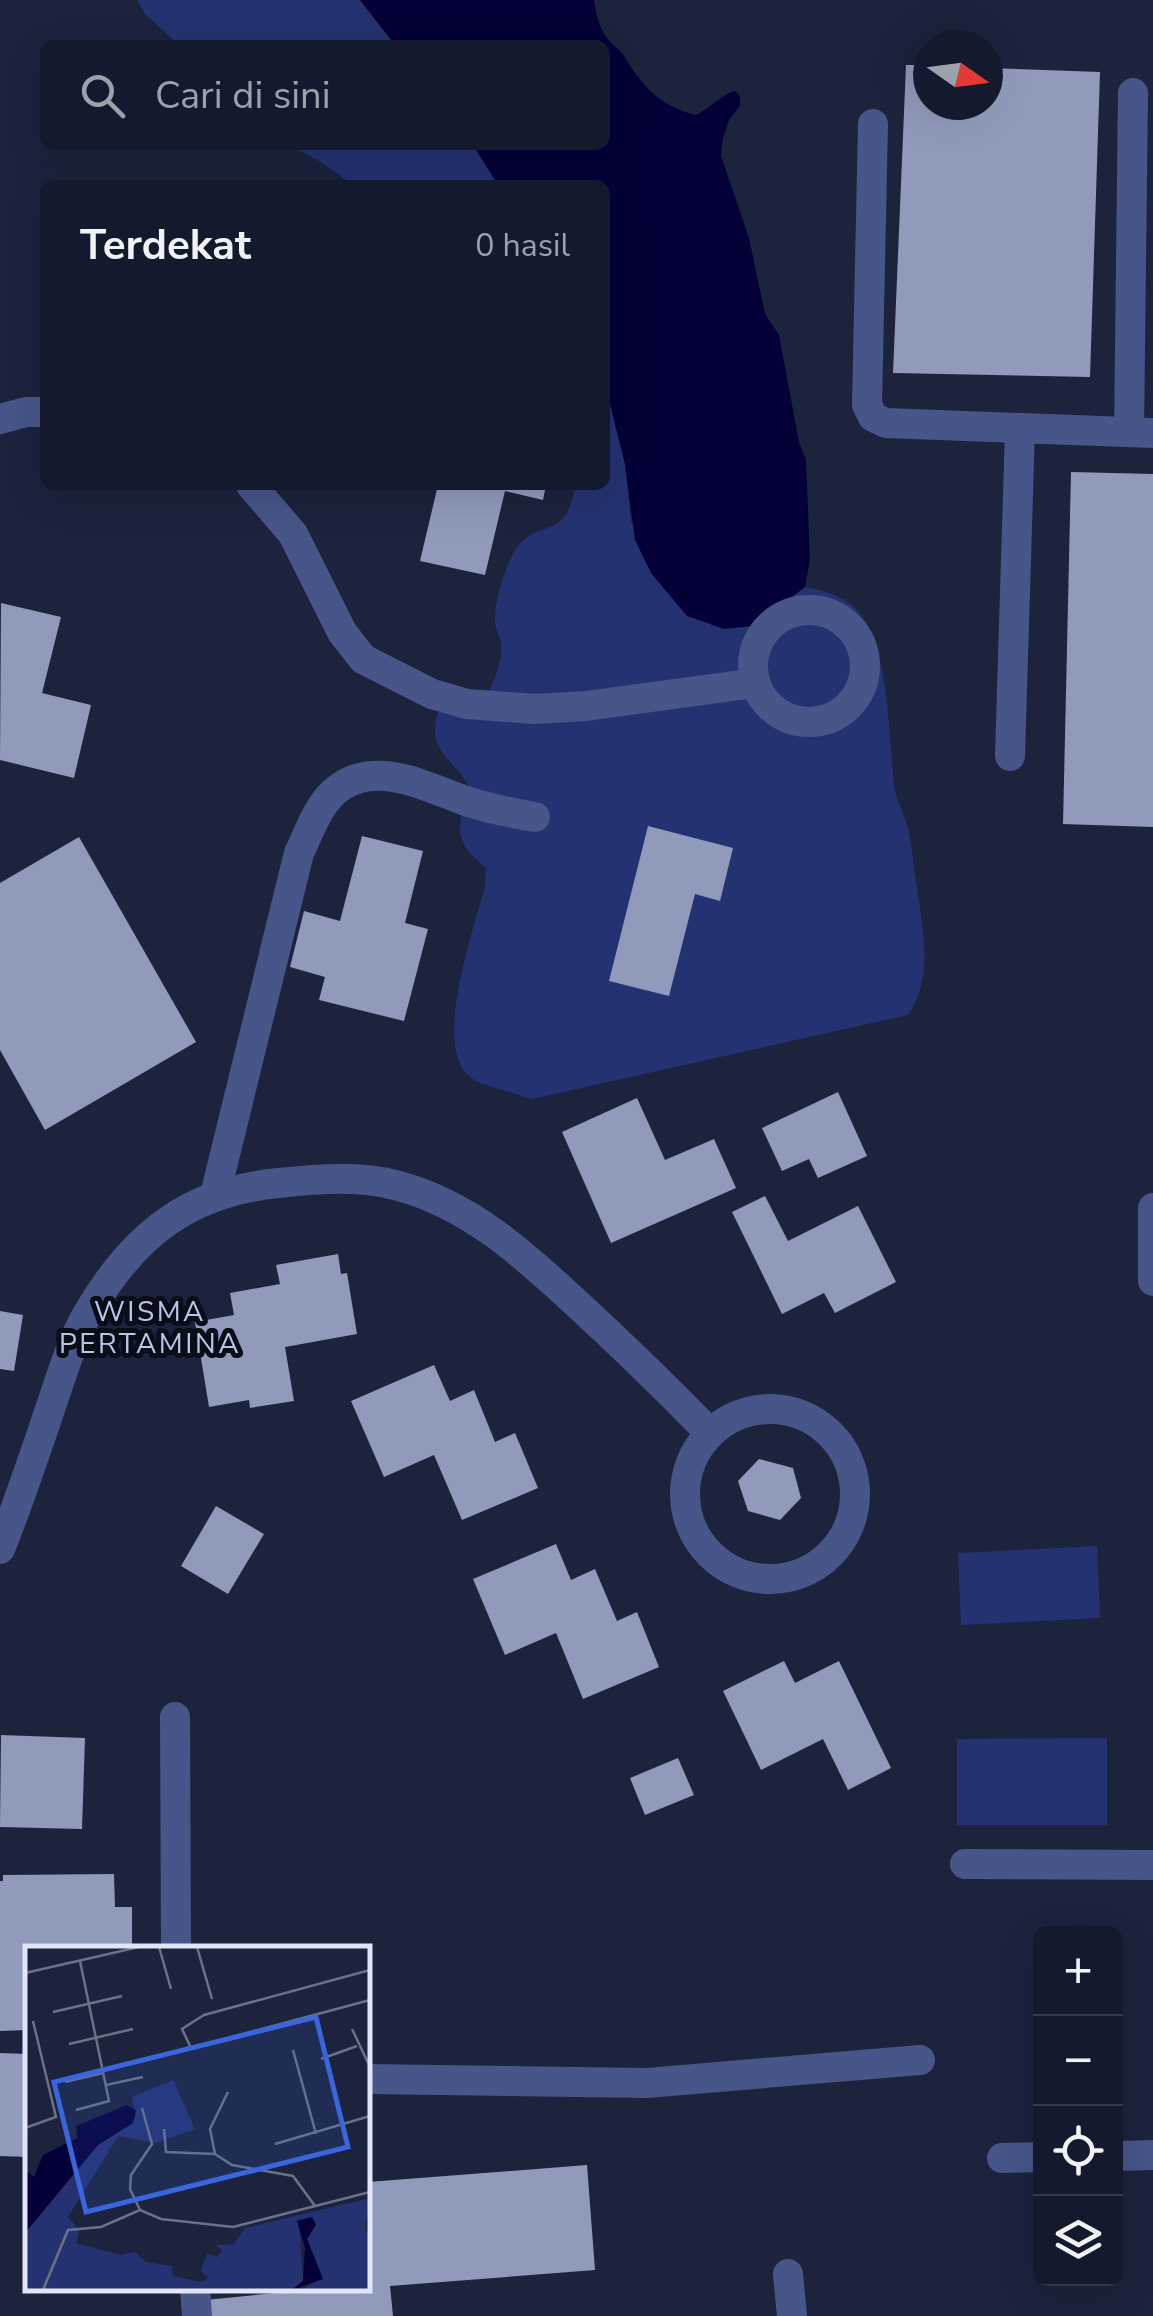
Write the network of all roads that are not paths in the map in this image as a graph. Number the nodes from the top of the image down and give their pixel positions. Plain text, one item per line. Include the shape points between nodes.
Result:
1 (1133, 94) dead end
2 (872, 124) dead end
3 (40, 412) edge
4 (0, 419) edge
5 (1020, 428) junction
6 (1141, 433) edge
7 (255, 490) edge
8 (755, 683) dead end
9 (1010, 756) dead end
10 (535, 817) dead end
11 (216, 1195) junction
12 (1153, 1208) edge
13 (1153, 1280) edge
14 (710, 1433) junction
15 (0, 1548) edge
16 (175, 1717) dead end
17 (966, 1864) dead end
18 (1153, 1865) edge
19 (176, 1946) edge
20 (920, 2060) dead end
21 (370, 2079) edge
22 (1123, 2156) edge
23 (1153, 2156) edge
24 (1002, 2158) dead end
25 (1033, 2158) edge
26 (788, 2274) dead end
27 (195, 2291) edge
28 (197, 2316) edge
29 (792, 2316) edge

1 - 6 street
2 - 5 street via 869,411 886,423
3 - 4 street
5 - 6 street
5 - 9 street
7 - 8 street via 293,534 362,659 432,694 535,709
10 - 11 street via 467,802 398,776 358,778 334,792 299,853
11 - 14 street via 292,1182 361,1180 439,1201 520,1252
11 - 15 street via 158,1226 90,1310
12 - 13 street
14 - 14 street via 740,1414 775,1408 809,1418 837,1440 852,1472 854,1508 830,1554 800,1574 765,1579 731,1570 703,1548 685,1498 691,1463
16 - 19 street
17 - 18 street
20 - 21 street via 647,2083
22 - 23 street
24 - 25 street
26 - 29 street
27 - 28 street

